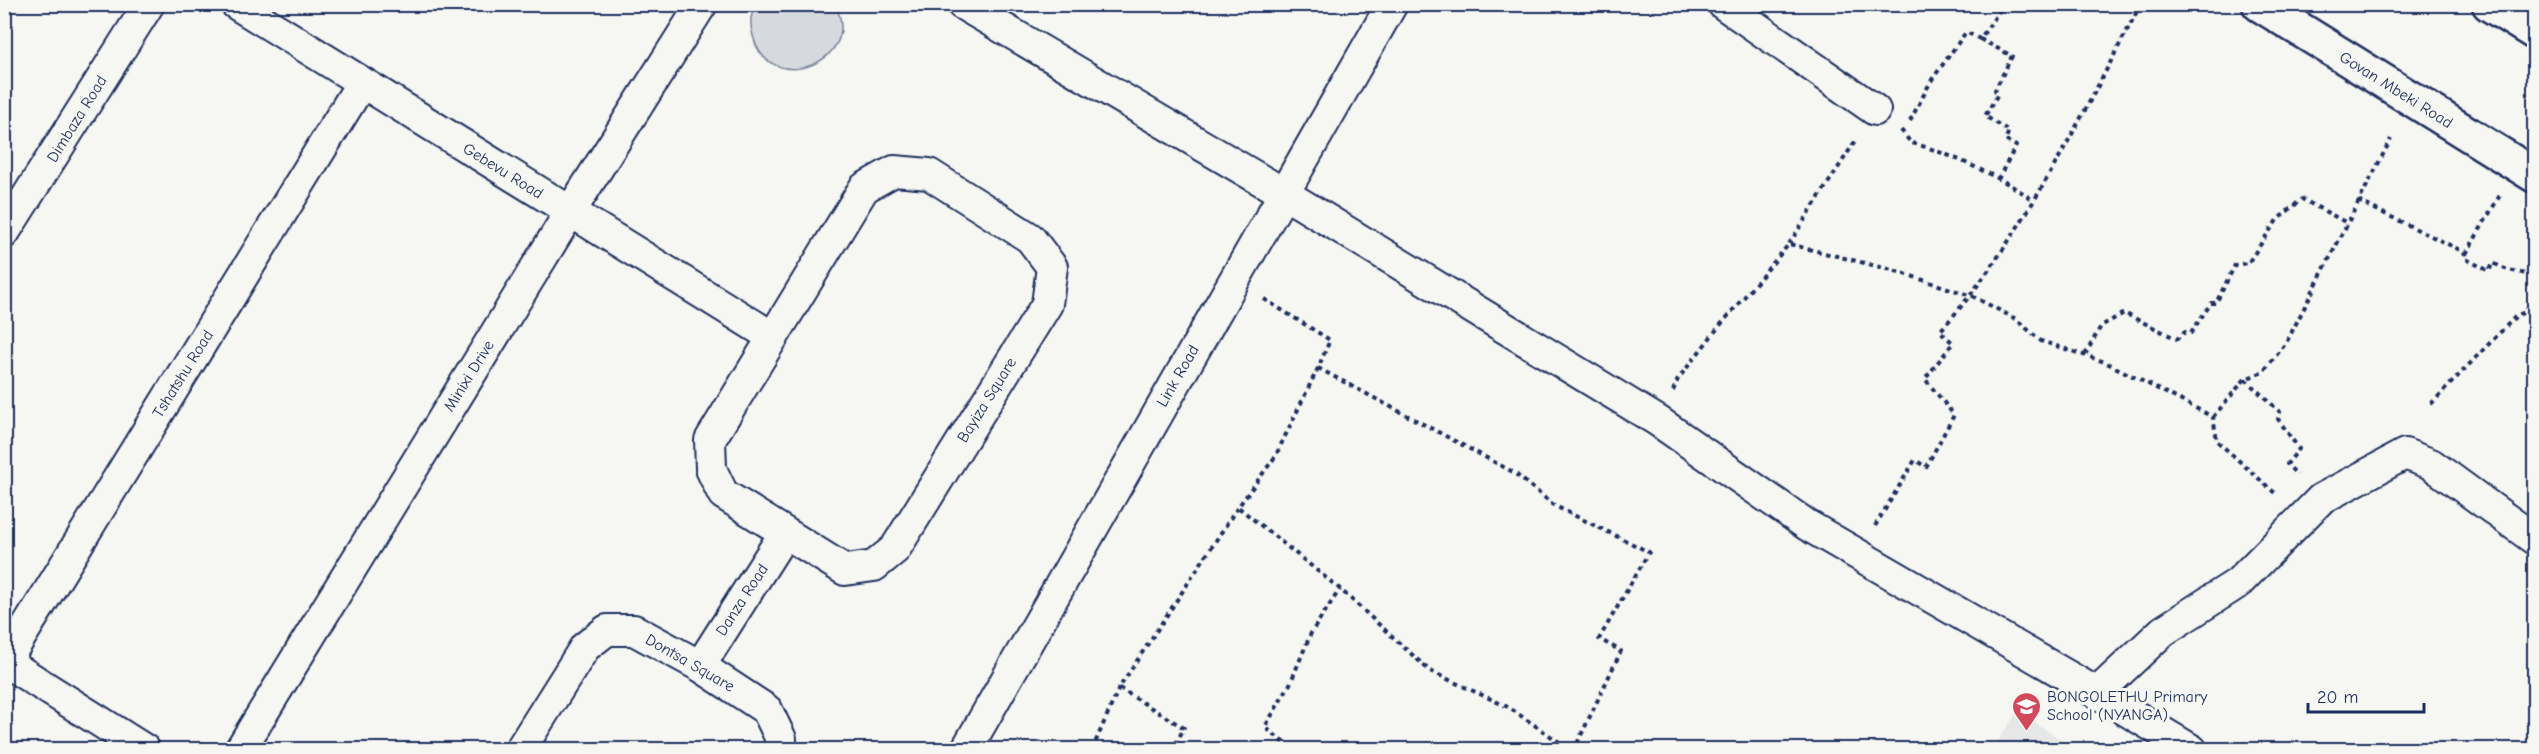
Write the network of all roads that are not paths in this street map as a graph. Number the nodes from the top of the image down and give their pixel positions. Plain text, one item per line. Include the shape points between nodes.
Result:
1 (149, 4) edge
2 (236, 4) edge
3 (702, 4) edge
4 (962, 4) edge
5 (1392, 4) edge
6 (1723, 4) edge
7 (2259, 4) edge
8 (2489, 4) edge
9 (2535, 32) edge
10 (361, 84) junction
11 (1875, 110) road end
12 (2535, 175) edge
13 (1283, 193) junction
14 (570, 212) junction
15 (4, 233) edge
16 (771, 336) junction
17 (784, 534) junction
18 (2535, 538) edge
19 (5, 663) edge
20 (700, 666) junction
21 (2097, 693) junction
22 (146, 750) edge
23 (240, 750) edge
24 (520, 750) edge
25 (778, 750) edge
26 (966, 750) edge
27 (2192, 750) edge

1 - 15 street, Dimbaza Road
2 - 10 street, Gebevu Road
3 - 14 street, Minixi Drive
4 - 13 street
5 - 13 street, Link Road
6 - 11 street
7 - 12 main road, Govan Mbeki Road
8 - 9 main road
10 - 14 street, Gebevu Road
10 - 19 street, Tshatshu Road
13 - 21 street via 1658,422 1807,525
13 - 26 street, Link Road
14 - 16 street, Gebevu Road
14 - 23 street, Minixi Drive
16 - 17 street, Bayiza Square via 710,440 711,469 723,494
16 - 17 street, Bayiza Square via 864,188 894,171 929,174 1030,238 1052,267 1047,304 895,549 874,566 845,570
17 - 20 street, Danza Road
18 - 21 street via 2431,464 2405,454 2312,508 2238,583 2163,631
19 - 22 street
20 - 24 street, Dontsa Square via 634,630 607,630 585,646
20 - 25 street, Dontsa Square via 767,710 781,739
21 - 27 street

